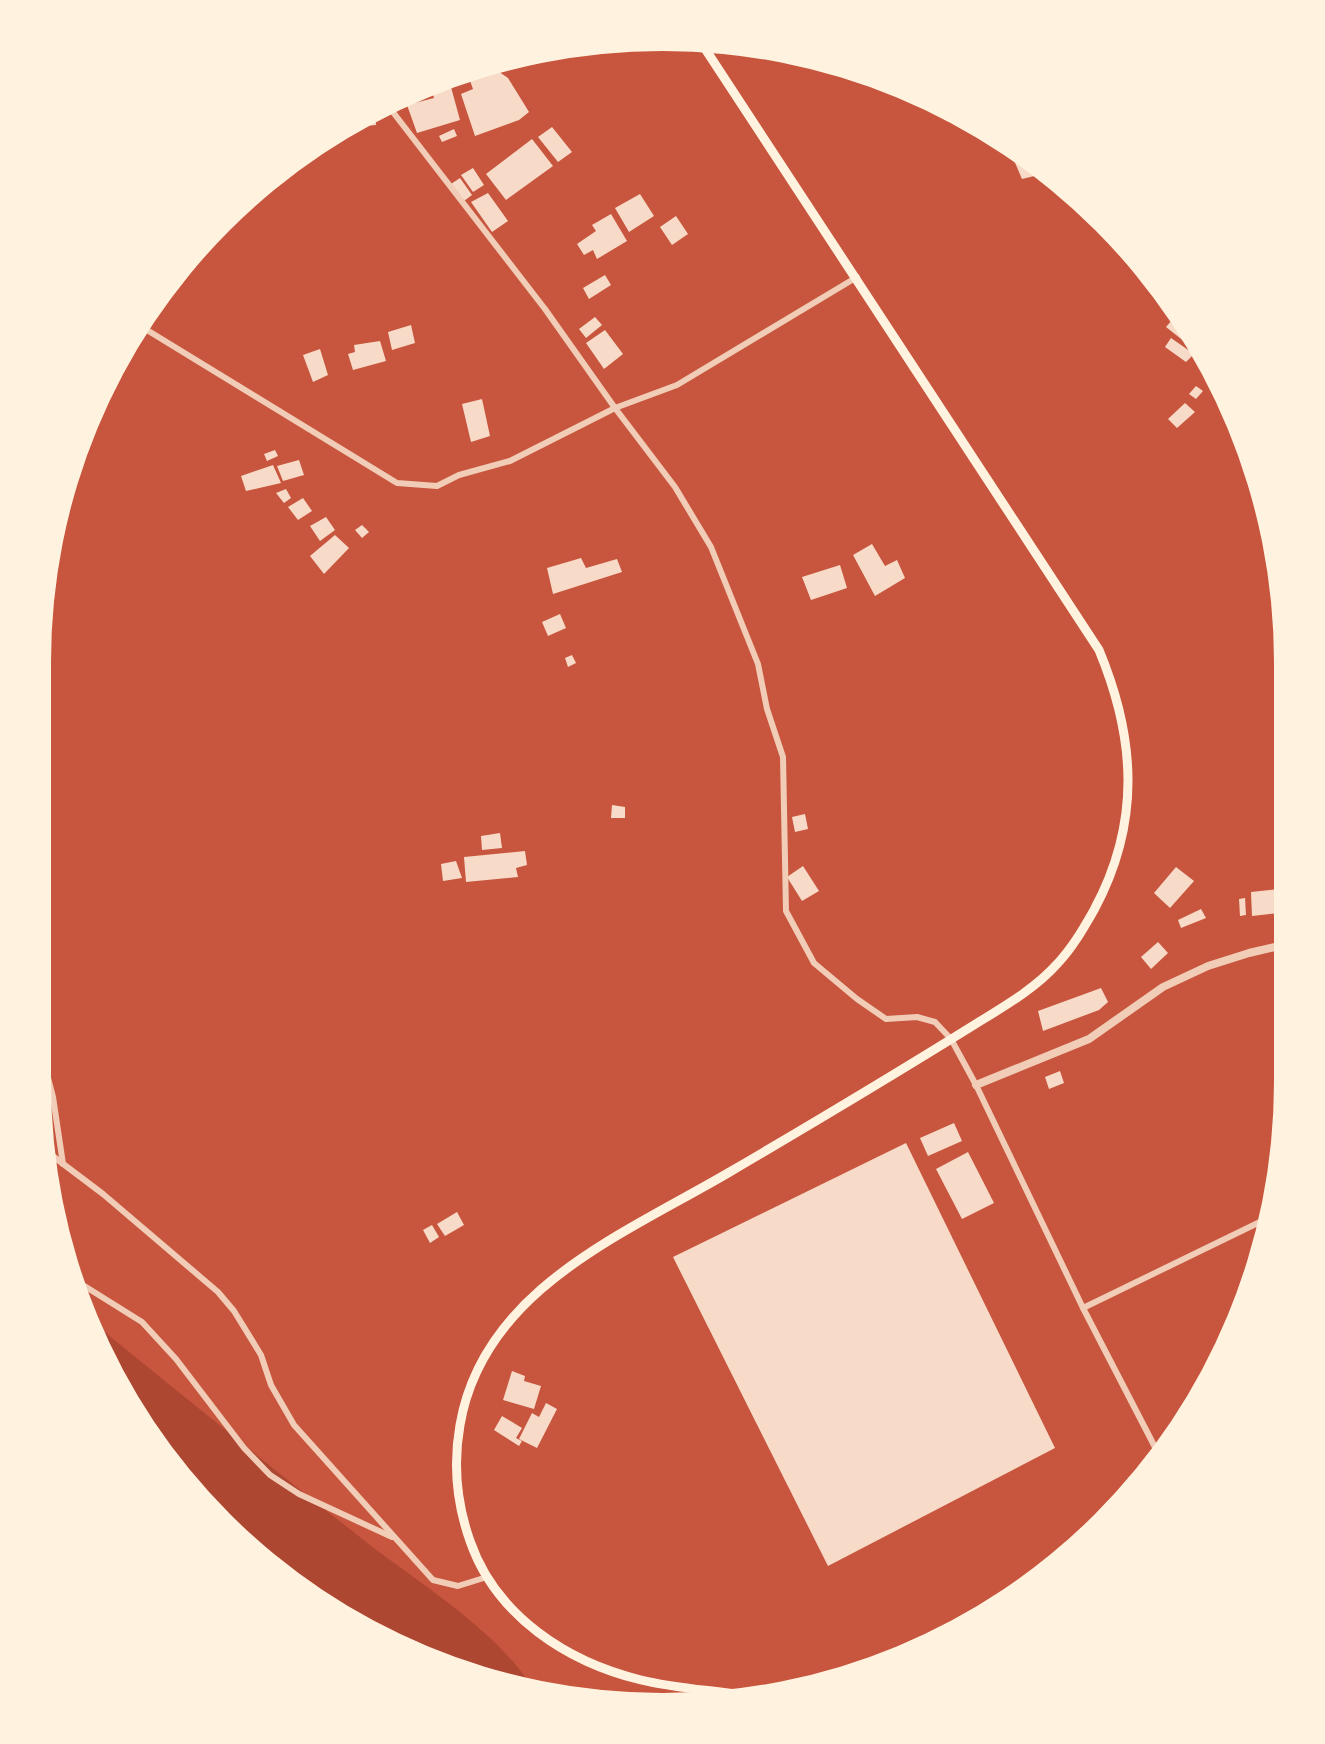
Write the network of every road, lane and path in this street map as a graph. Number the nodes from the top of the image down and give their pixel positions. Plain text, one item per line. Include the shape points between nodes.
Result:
1 (708, 53) edge
2 (394, 113) edge
3 (857, 277) junction
4 (149, 331) edge
5 (615, 408) junction
6 (1274, 947) edge
7 (951, 1039) junction
8 (976, 1085) junction
9 (51, 1090) edge
10 (56, 1159) edge
11 (63, 1165) junction
12 (1257, 1223) edge
13 (87, 1287) edge
14 (1083, 1308) junction
15 (1154, 1445) edge
16 (393, 1537) junction
17 (487, 1577) junction
18 (713, 1691) edge

1 - 3 main road
2 - 5 street via 545,309
3 - 5 street via 677,385
3 - 7 main road via 1099,650 1119,702 1129,757 1120,847 1104,891 1078,938 1058,964 1031,988
4 - 5 street via 397,483 437,486 459,475 510,461
5 - 7 street via 675,487 711,547 758,664 766,709 783,757 786,911 802,942 814,963 886,1019 917,1017 935,1022
6 - 8 street via 1208,966 1163,987 1089,1038
7 - 8 street
7 - 17 main road via 608,1242 549,1282 507,1321 470,1383 458,1437 457,1485 462,1519
8 - 14 street
9 - 11 street
10 - 11 street
11 - 16 street via 218,1292 261,1355 271,1385 294,1425
12 - 14 street
13 - 16 street via 142,1322 270,1475 299,1494
14 - 15 street
16 - 17 street via 433,1580 458,1586
17 - 18 main road via 523,1621 558,1647 594,1666 643,1681

